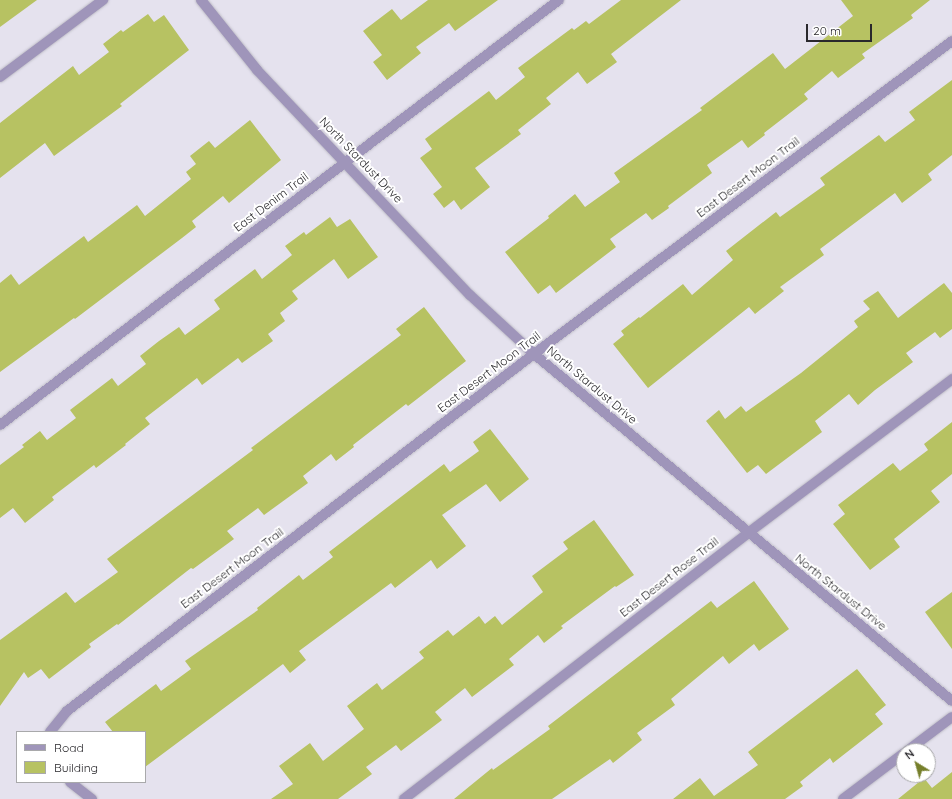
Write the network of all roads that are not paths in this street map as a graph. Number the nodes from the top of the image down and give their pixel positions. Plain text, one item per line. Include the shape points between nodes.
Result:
1 (103, 0) edge
2 (201, 0) edge
3 (559, 0) edge
4 (952, 41) edge
5 (0, 77) edge
6 (345, 162) junction
7 (534, 354) junction
8 (952, 379) edge
9 (0, 425) edge
10 (748, 533) junction
11 (952, 701) edge
12 (952, 717) edge
13 (51, 731) edge
14 (918, 743) edge
15 (896, 759) edge
16 (71, 783) edge
17 (92, 799) edge
18 (404, 799) edge
19 (843, 799) edge

1 - 5 street
2 - 6 street, North Stardust Drive via 257,70
3 - 6 street, East Denim Trail
4 - 7 street, East Desert Moon Trail
6 - 7 street, North Stardust Drive via 470,295
6 - 9 street, East Denim Trail
7 - 10 street, North Stardust Drive
7 - 13 street, East Desert Moon Trail via 67,711
8 - 10 street, East Desert Rose Trail
10 - 11 street, North Stardust Drive
10 - 18 street, East Desert Rose Trail
12 - 14 street
15 - 19 street
16 - 17 street

